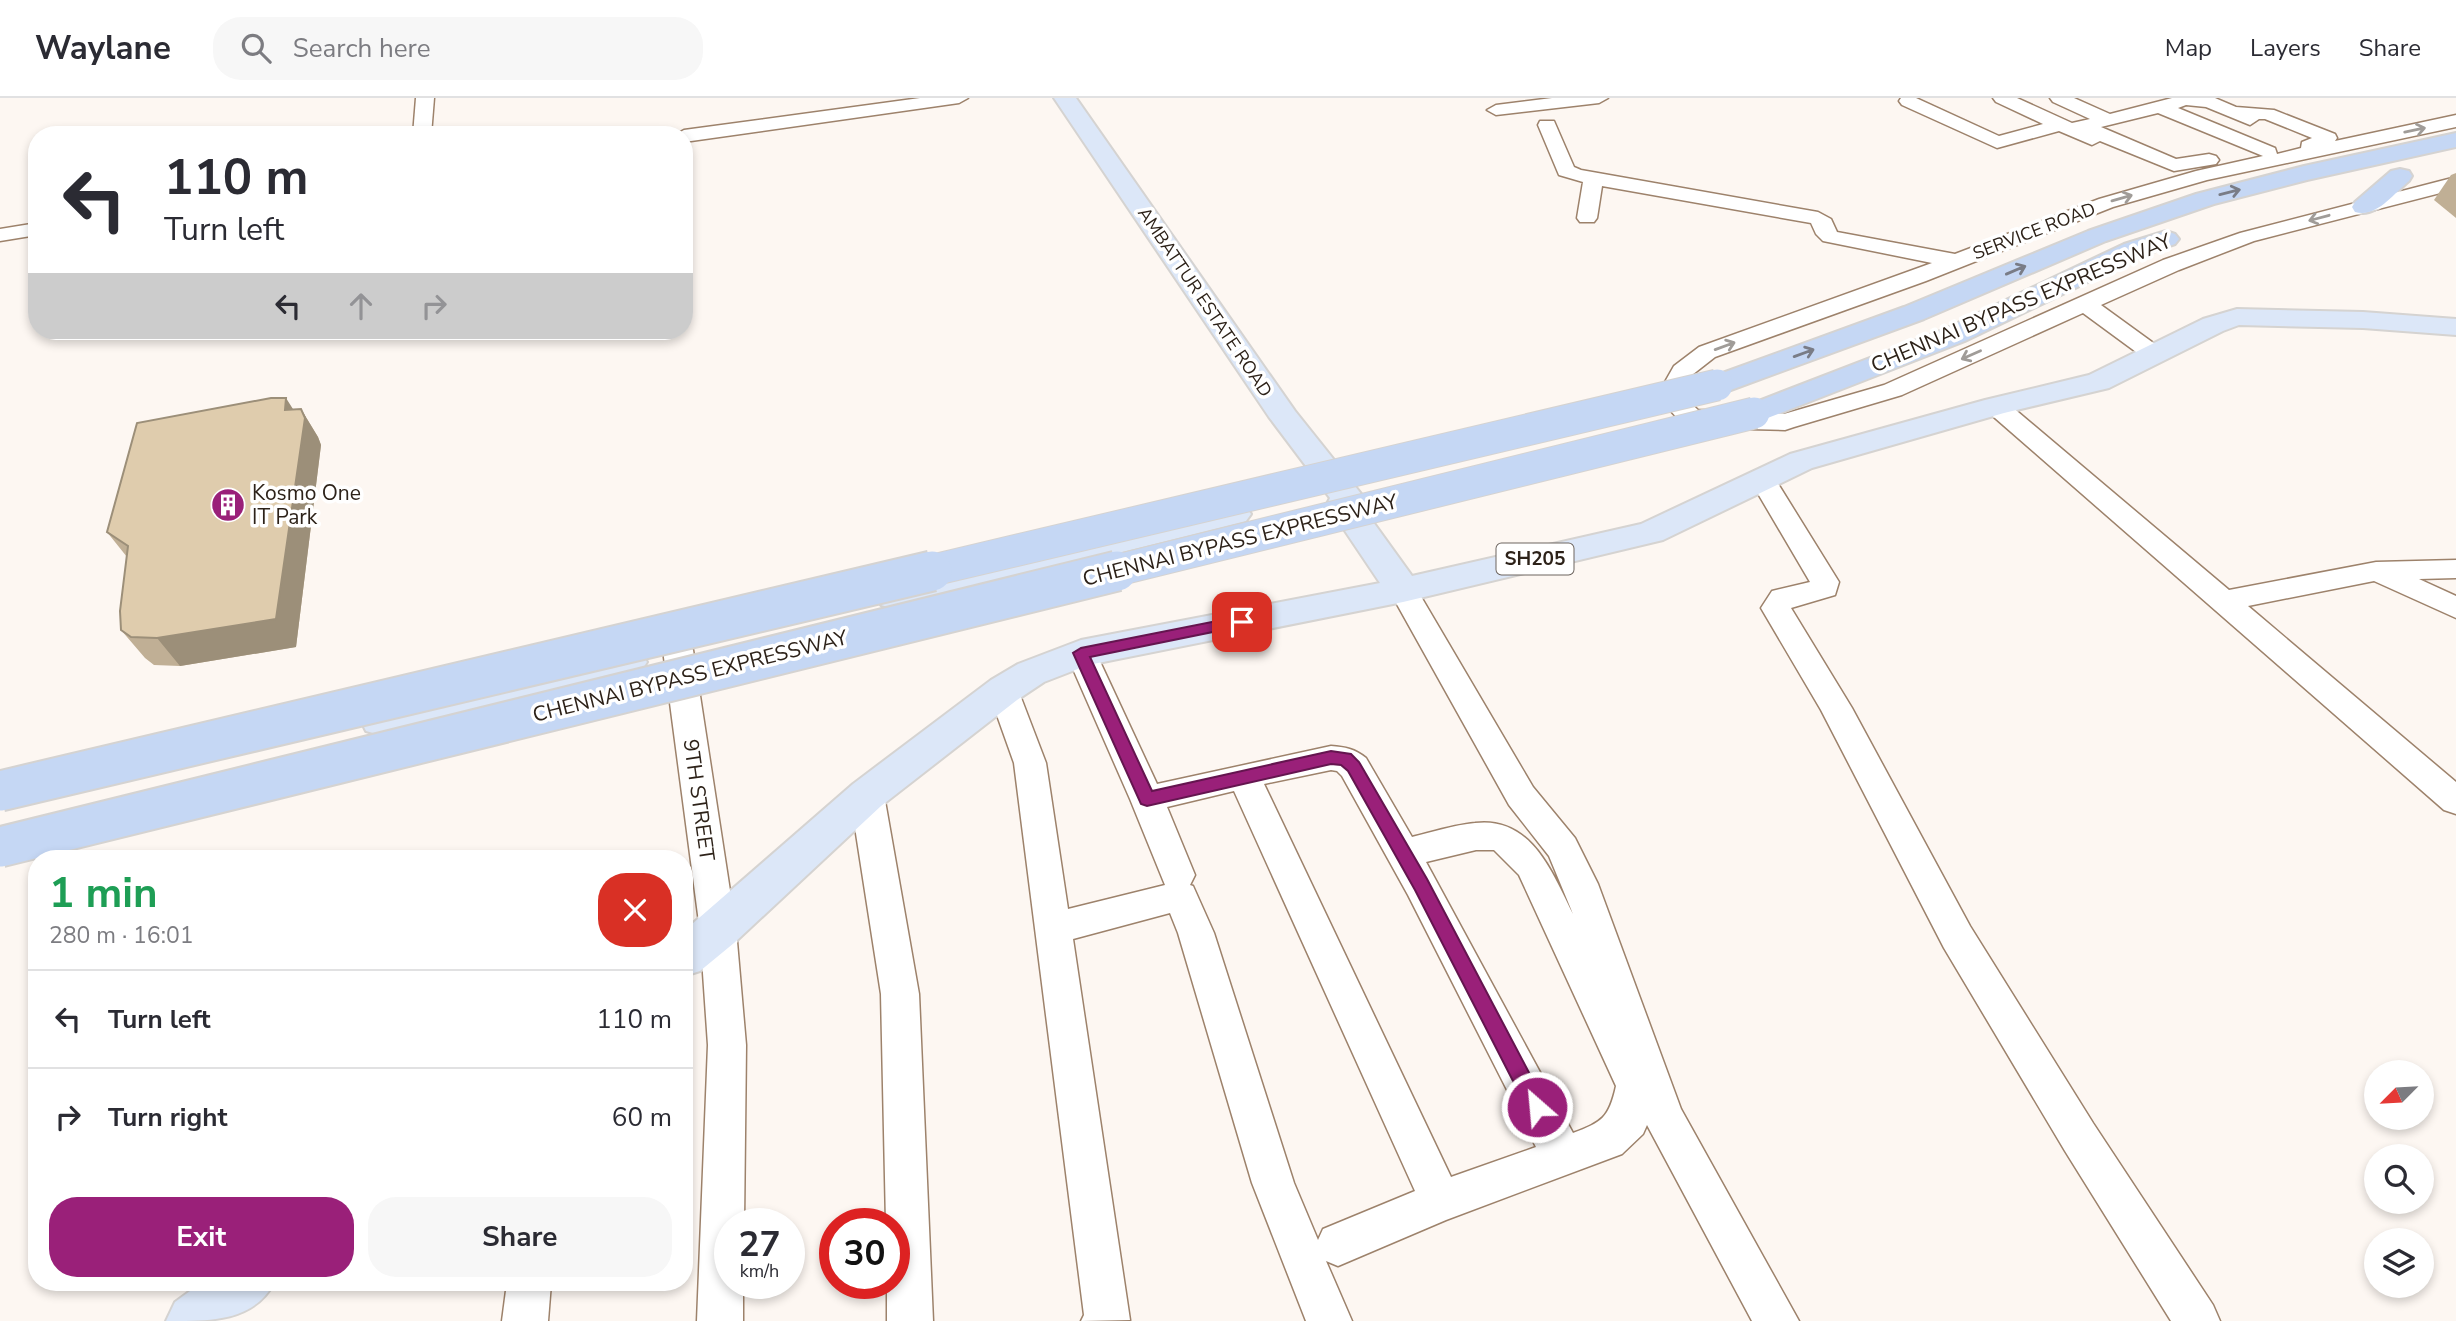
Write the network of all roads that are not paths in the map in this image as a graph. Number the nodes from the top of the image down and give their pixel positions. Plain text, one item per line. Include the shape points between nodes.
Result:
1 (425, 98) edge
2 (959, 98) edge
3 (1065, 98) edge
4 (1078, 98) edge
5 (1599, 98) edge
6 (2002, 98) edge
7 (2057, 98) edge
8 (2107, 98) edge
9 (2114, 98) edge
10 (1907, 99) edge
11 (2027, 101) edge
12 (2166, 102) edge
13 (1496, 110) dead end
14 (2129, 113) junction
15 (2104, 118) junction
16 (2456, 121) edge
17 (1547, 125) dead end
18 (423, 126) edge
19 (2071, 127) junction
20 (693, 135) edge
21 (2456, 139) edge
22 (2311, 148) junction
23 (2269, 152) junction
24 (2232, 156) junction
25 (2456, 163) edge
26 (2399, 164) junction
27 (2170, 171) junction
28 (1593, 180) junction
29 (2456, 183) edge
30 (2364, 206) junction
31 (1587, 218) dead end
32 (28, 230) edge
33 (0, 235) edge
34 (1956, 261) junction
35 (2085, 304) junction
36 (2456, 327) edge
37 (2155, 355) junction
38 (1996, 406) junction
39 (1684, 411) junction
40 (1319, 447) junction
41 (1763, 480) junction
42 (1352, 495) junction
43 (2456, 569) edge
44 (2376, 571) junction
45 (1403, 590) junction
46 (2226, 601) junction
47 (2456, 608) edge
48 (1081, 653) junction
49 (679, 661) junction
50 (1004, 690) junction
51 (1244, 776) junction
52 (0, 791) edge
53 (867, 795) junction
54 (1147, 799) junction
55 (2456, 801) edge
56 (0, 810) edge
57 (0, 836) edge
58 (0, 847) edge
59 (1403, 853) junction
60 (1177, 875) dead end
61 (1054, 928) junction
62 (718, 930) junction
63 (693, 950) edge
64 (1563, 1157) junction
65 (1441, 1201) junction
66 (1339, 1244) dead end
67 (236, 1291) edge
68 (529, 1291) edge
69 (194, 1321) edge
70 (525, 1321) edge
71 (720, 1321) edge
72 (910, 1321) edge
73 (1104, 1321) edge
74 (1329, 1321) edge
75 (1776, 1321) edge
76 (2197, 1321) edge

1 - 18 street
2 - 20 street
3 - 40 main road, AMBATTUR ESTATE ROAD via 1284,417
4 - 40 main road, AMBATTUR ESTATE ROAD
5 - 13 street
6 - 19 street
7 - 11 street
7 - 15 street
8 - 15 street via 2131,110
9 - 12 street via 2138,106
10 - 19 street via 1997,142
11 - 15 street via 2078,123
12 - 14 street
12 - 22 street via 2186,100 2233,112 2268,114 2328,138
12 - 23 street
14 - 19 street
14 - 24 street
22 -> 16 street, SERVICE ROAD
17 - 28 street via 1566,170
19 - 27 street
21 - 26 highway, CHENNAI BYPASS EXPRESSWAY
22 - 23 street
22 - 26 highway
22 - 27 street, SERVICE ROAD
23 - 24 street
24 - 27 street
25 - 26 highway, CHENNAI BYPASS EXPRESSWAY
26 - 30 highway
52 -> 26 highway, CHENNAI BYPASS EXPRESSWAY, bridge via 1717,385 2205,198
26 - 58 highway, CHENNAI BYPASS EXPRESSWAY, bridge via 2133,250 1955,335 1754,413
34 -> 27 street, SERVICE ROAD via 2106,203
28 - 31 street
28 - 34 street via 1818,218 1830,237
29 - 30 street
30 -> 35 street via 2247,237
32 - 33 street
39 -> 34 street, SERVICE ROAD via 1669,396 1682,371 1707,352
35 - 37 street
35 -> 39 street via 1893,390 1785,422 1707,420
36 - 37 main road, SH205 via 2237,317
37 - 38 main road, SH205 via 2099,382
38 - 41 main road, SH205 via 1801,461
38 - 46 street
39 - 42 main road
40 - 42 main road, AMBATTUR ESTATE ROAD
41 - 45 main road, SH205 via 1651,532
41 - 76 street via 1825,582 1825,588 1782,598 1776,608 1836,708 1957,937
42 - 45 main road, AMBATTUR ESTATE ROAD
42 - 49 main road
43 - 44 street
44 - 46 street
44 - 47 street
45 - 48 main road, SH205
45 - 75 street via 1521,796 1563,848 1664,1118
46 - 55 street
48 - 50 main road, SH205 via 1031,673
48 - 54 street
49 - 56 main road
49 - 57 main road
49 - 62 street, 9TH STREET
50 - 53 main road, SH205
50 - 61 street via 1030,763
51 - 54 street
51 - 59 street via 1345,759
51 - 65 street
53 - 62 main road, SH205
53 - 72 street via 900,994
54 - 60 street
59 - 64 street
59 - 64 street via 1476,836 1502,837 1532,866 1636,1086 1629,1120 1607,1140
61 - 73 street
61 - 74 street via 1180,896 1196,933 1272,1183
62 - 63 main road, SH205
62 - 71 street, 9TH STREET via 727,1045
64 - 65 street
65 - 66 street
67 - 69 main road
68 - 70 street

